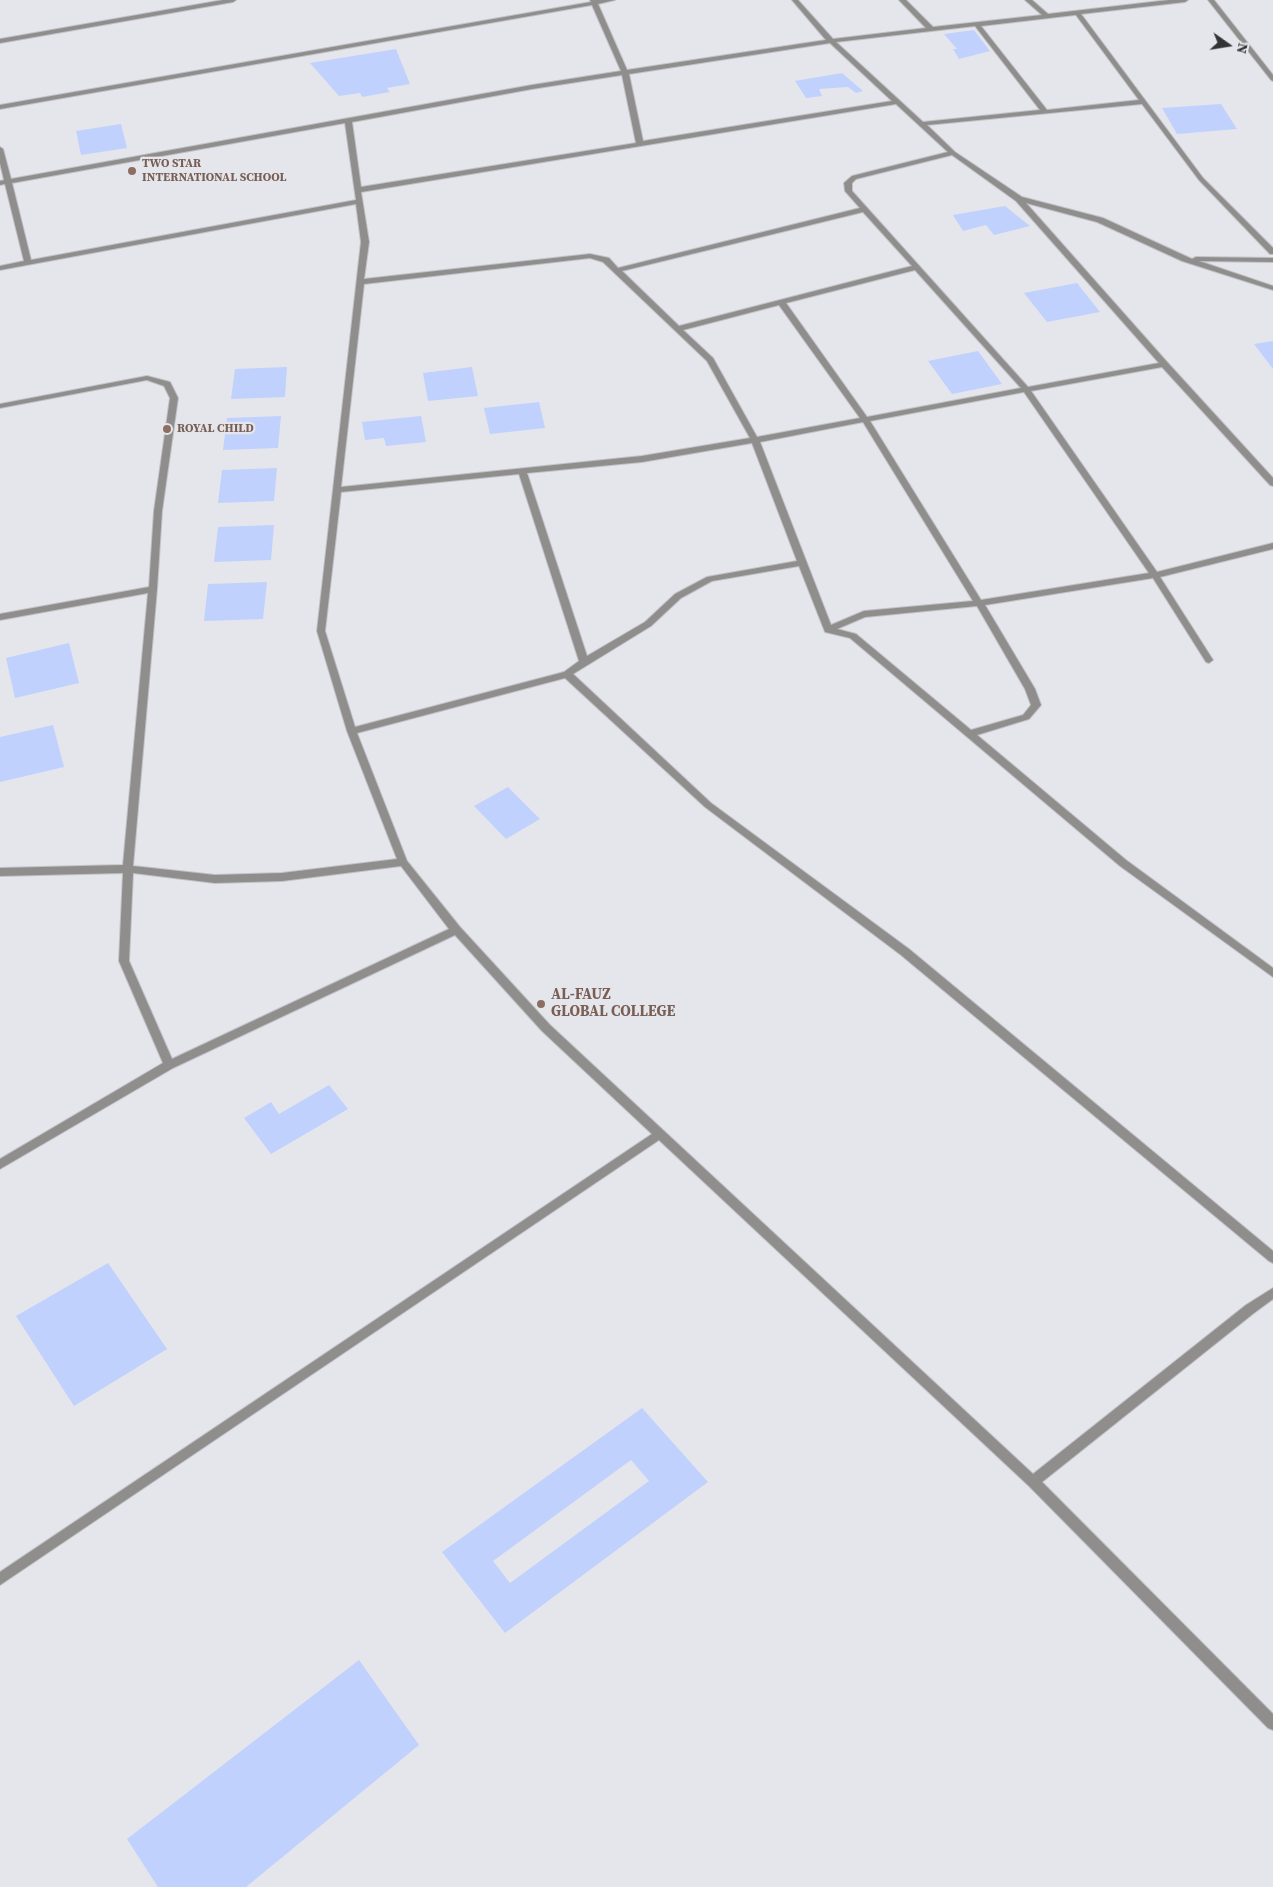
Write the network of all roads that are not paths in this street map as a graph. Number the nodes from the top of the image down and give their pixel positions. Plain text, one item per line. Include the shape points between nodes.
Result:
1 (187, 0) edge
2 (233, 0) edge
3 (612, 0) edge
4 (795, 0) edge
5 (902, 0) edge
6 (1028, 0) edge
7 (1185, 0) edge
8 (1211, 0) edge
9 (593, 1) edge
10 (1150, 2) edge
11 (197, 7) junction
12 (1078, 14) junction
13 (1046, 15) junction
14 (976, 23) junction
15 (930, 29) junction
16 (0, 41) edge
17 (831, 41) junction
18 (625, 73) junction
19 (1273, 80) edge
20 (898, 102) junction
21 (1144, 102) junction
22 (0, 107) edge
23 (1044, 112) junction
24 (348, 120) junction
25 (921, 124) junction
26 (640, 144) junction
27 (0, 149) edge
28 (953, 154) junction
29 (4, 182) edge
30 (358, 190) junction
31 (1020, 199) junction
32 (359, 201) junction
33 (865, 209) junction
34 (1273, 252) edge
35 (1185, 259) junction
36 (1273, 260) edge
37 (28, 263) junction
38 (917, 267) junction
39 (0, 268) edge
40 (617, 270) junction
41 (361, 282) junction
42 (1273, 288) edge
43 (781, 302) junction
44 (678, 329) junction
45 (1164, 364) junction
46 (1026, 389) junction
47 (0, 406) edge
48 (865, 419) junction
49 (755, 440) junction
50 (522, 471) junction
51 (1273, 483) edge
52 (337, 490) junction
53 (1273, 546) edge
54 (803, 563) junction
55 (1155, 575) junction
56 (153, 589) junction
57 (980, 603) junction
58 (0, 617) edge
59 (828, 630) junction
60 (1209, 660) dead end
61 (584, 662) junction
62 (567, 674) junction
63 (352, 731) junction
64 (970, 734) junction
65 (403, 862) junction
66 (128, 869) junction
67 (0, 872) edge
68 (456, 930) junction
69 (1273, 973) edge
70 (169, 1065) junction
71 (659, 1135) junction
72 (0, 1164) edge
73 (1273, 1258) edge
74 (1273, 1293) edge
75 (1033, 1482) junction
76 (0, 1579) edge
77 (1273, 1723) edge

1 - 11 street
2 - 11 street
3 - 9 street
4 - 17 street
5 - 15 street
6 - 13 street
7 - 10 street
8 - 19 street
9 - 18 street
9 - 22 street
10 - 12 street
11 - 16 street
12 - 13 street
12 - 21 street
13 - 14 street
14 - 15 street
14 - 23 street
15 - 17 street
17 - 18 street
17 - 20 street
18 - 24 street
18 - 26 street
20 - 25 street
20 - 26 street
21 - 23 street
21 - 34 street via 1201,179
23 - 25 street
24 - 29 street
24 - 30 street
25 - 28 street
26 - 30 street
27 - 29 street
28 - 31 street
28 - 33 street via 854,176 848,183 849,192
29 - 37 street
30 - 32 street
31 - 35 street via 1100,220
31 - 45 street
32 - 37 street
32 - 41 street via 365,242
33 - 38 street
33 - 40 street
35 - 36 street
35 - 42 street
37 - 39 street
38 - 43 street
38 - 46 street
40 - 41 street via 606,260 582,256
40 - 44 street
41 - 52 street
43 - 44 street
43 - 48 street
44 - 49 street via 710,360
45 - 46 street
45 - 51 street
46 - 48 street
46 - 55 street
47 - 56 street via 147,378 167,384 174,398 158,510
48 - 49 street
48 - 57 street
49 - 50 street via 642,459
49 - 54 street
50 - 52 street
50 - 61 street
52 - 63 street via 321,631
53 - 55 street
54 - 59 street
54 - 61 street via 710,579 678,596 648,624
55 - 57 street
55 - 60 street
56 - 58 street
56 - 66 street
57 - 59 street via 864,614
57 - 64 street via 1036,705 1026,717
59 - 64 street via 853,636
61 - 62 street
62 - 63 street
62 - 73 street via 708,805 905,952
63 - 65 street
64 - 69 street via 1123,863
65 - 66 street via 282,877 215,879
65 - 68 street
66 - 67 street
66 - 70 street via 124,961
68 - 70 street
68 - 71 street via 546,1028
70 - 72 street
71 - 75 street
71 - 76 street
74 - 75 street
75 - 77 street

